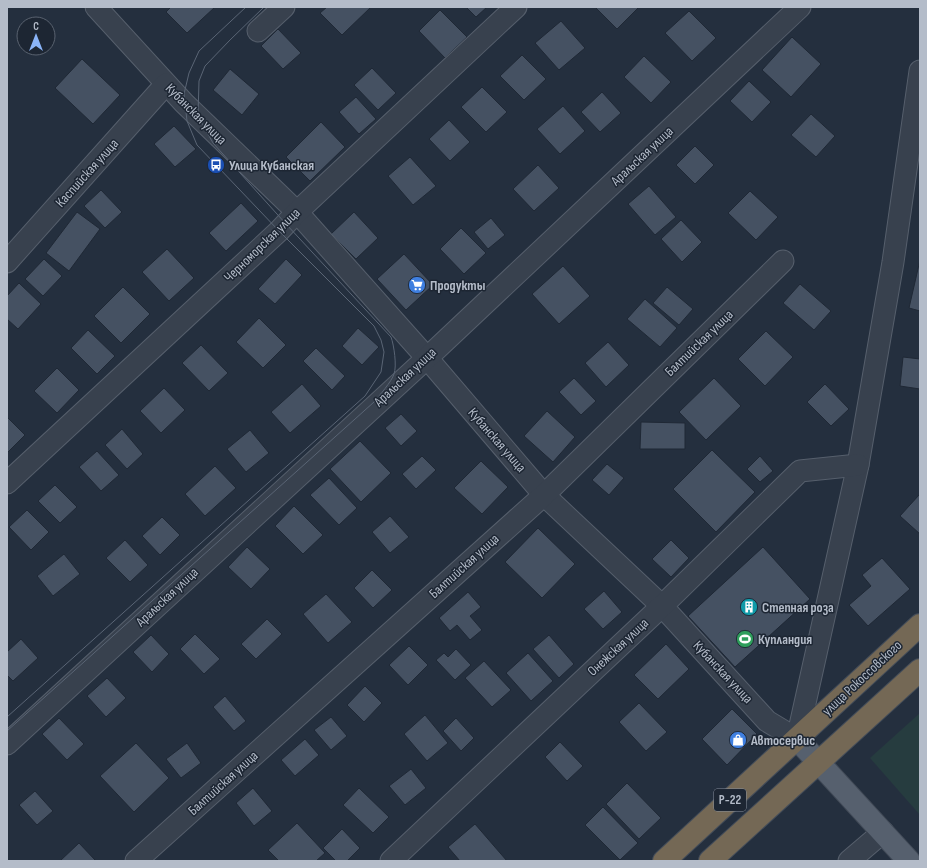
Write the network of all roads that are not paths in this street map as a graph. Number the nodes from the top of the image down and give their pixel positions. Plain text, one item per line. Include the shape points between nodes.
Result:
1 (96, 7) edge
2 (284, 7) edge
3 (516, 7) edge
4 (800, 7) edge
5 (258, 31) dead end
6 (920, 71) edge
7 (166, 84) junction
8 (297, 212) junction
9 (783, 261) dead end
10 (7, 262) edge
11 (426, 358) junction
12 (858, 465) junction
13 (7, 483) edge
14 (544, 495) junction
15 (662, 606) junction
16 (920, 625) edge
17 (920, 670) edge
18 (797, 738) junction
19 (7, 744) edge
20 (819, 762) junction
21 (883, 832) junction
22 (136, 861) edge
23 (391, 861) edge
24 (664, 861) edge
25 (710, 861) edge
26 (849, 861) edge
27 (909, 861) edge

1 - 7 street, Кубанская улица
2 - 5 street
3 - 8 street, Черноморская улица
4 - 11 street, Аральская улица
6 - 12 street via 893,262
7 - 8 street, Кубанская улица
7 - 10 street, Каспийская улица
8 - 11 street, Кубанская улица
8 - 13 street, Черноморская улица
9 - 14 street, Балтийская улица
11 - 14 street, Кубанская улица
11 - 19 street, Аральская улица
12 - 15 street, Онежская улица via 800,471
12 - 18 street
14 - 15 street, Кубанская улица
14 - 22 street, Балтийская улица
15 - 18 street, Кубанская улица via 767,721
15 - 23 street, Онежская улица
16 - 18 highway, улица Рокоссовского / Р-22
17 - 20 highway, Р-22
18 - 20 main road, Кубанская улица
18 - 24 highway, улица Рокоссовского / Р-22
20 - 21 main road, Кубанская улица
20 - 25 highway, Р-22
21 - 26 street
21 - 27 main road, Кубанская улица

